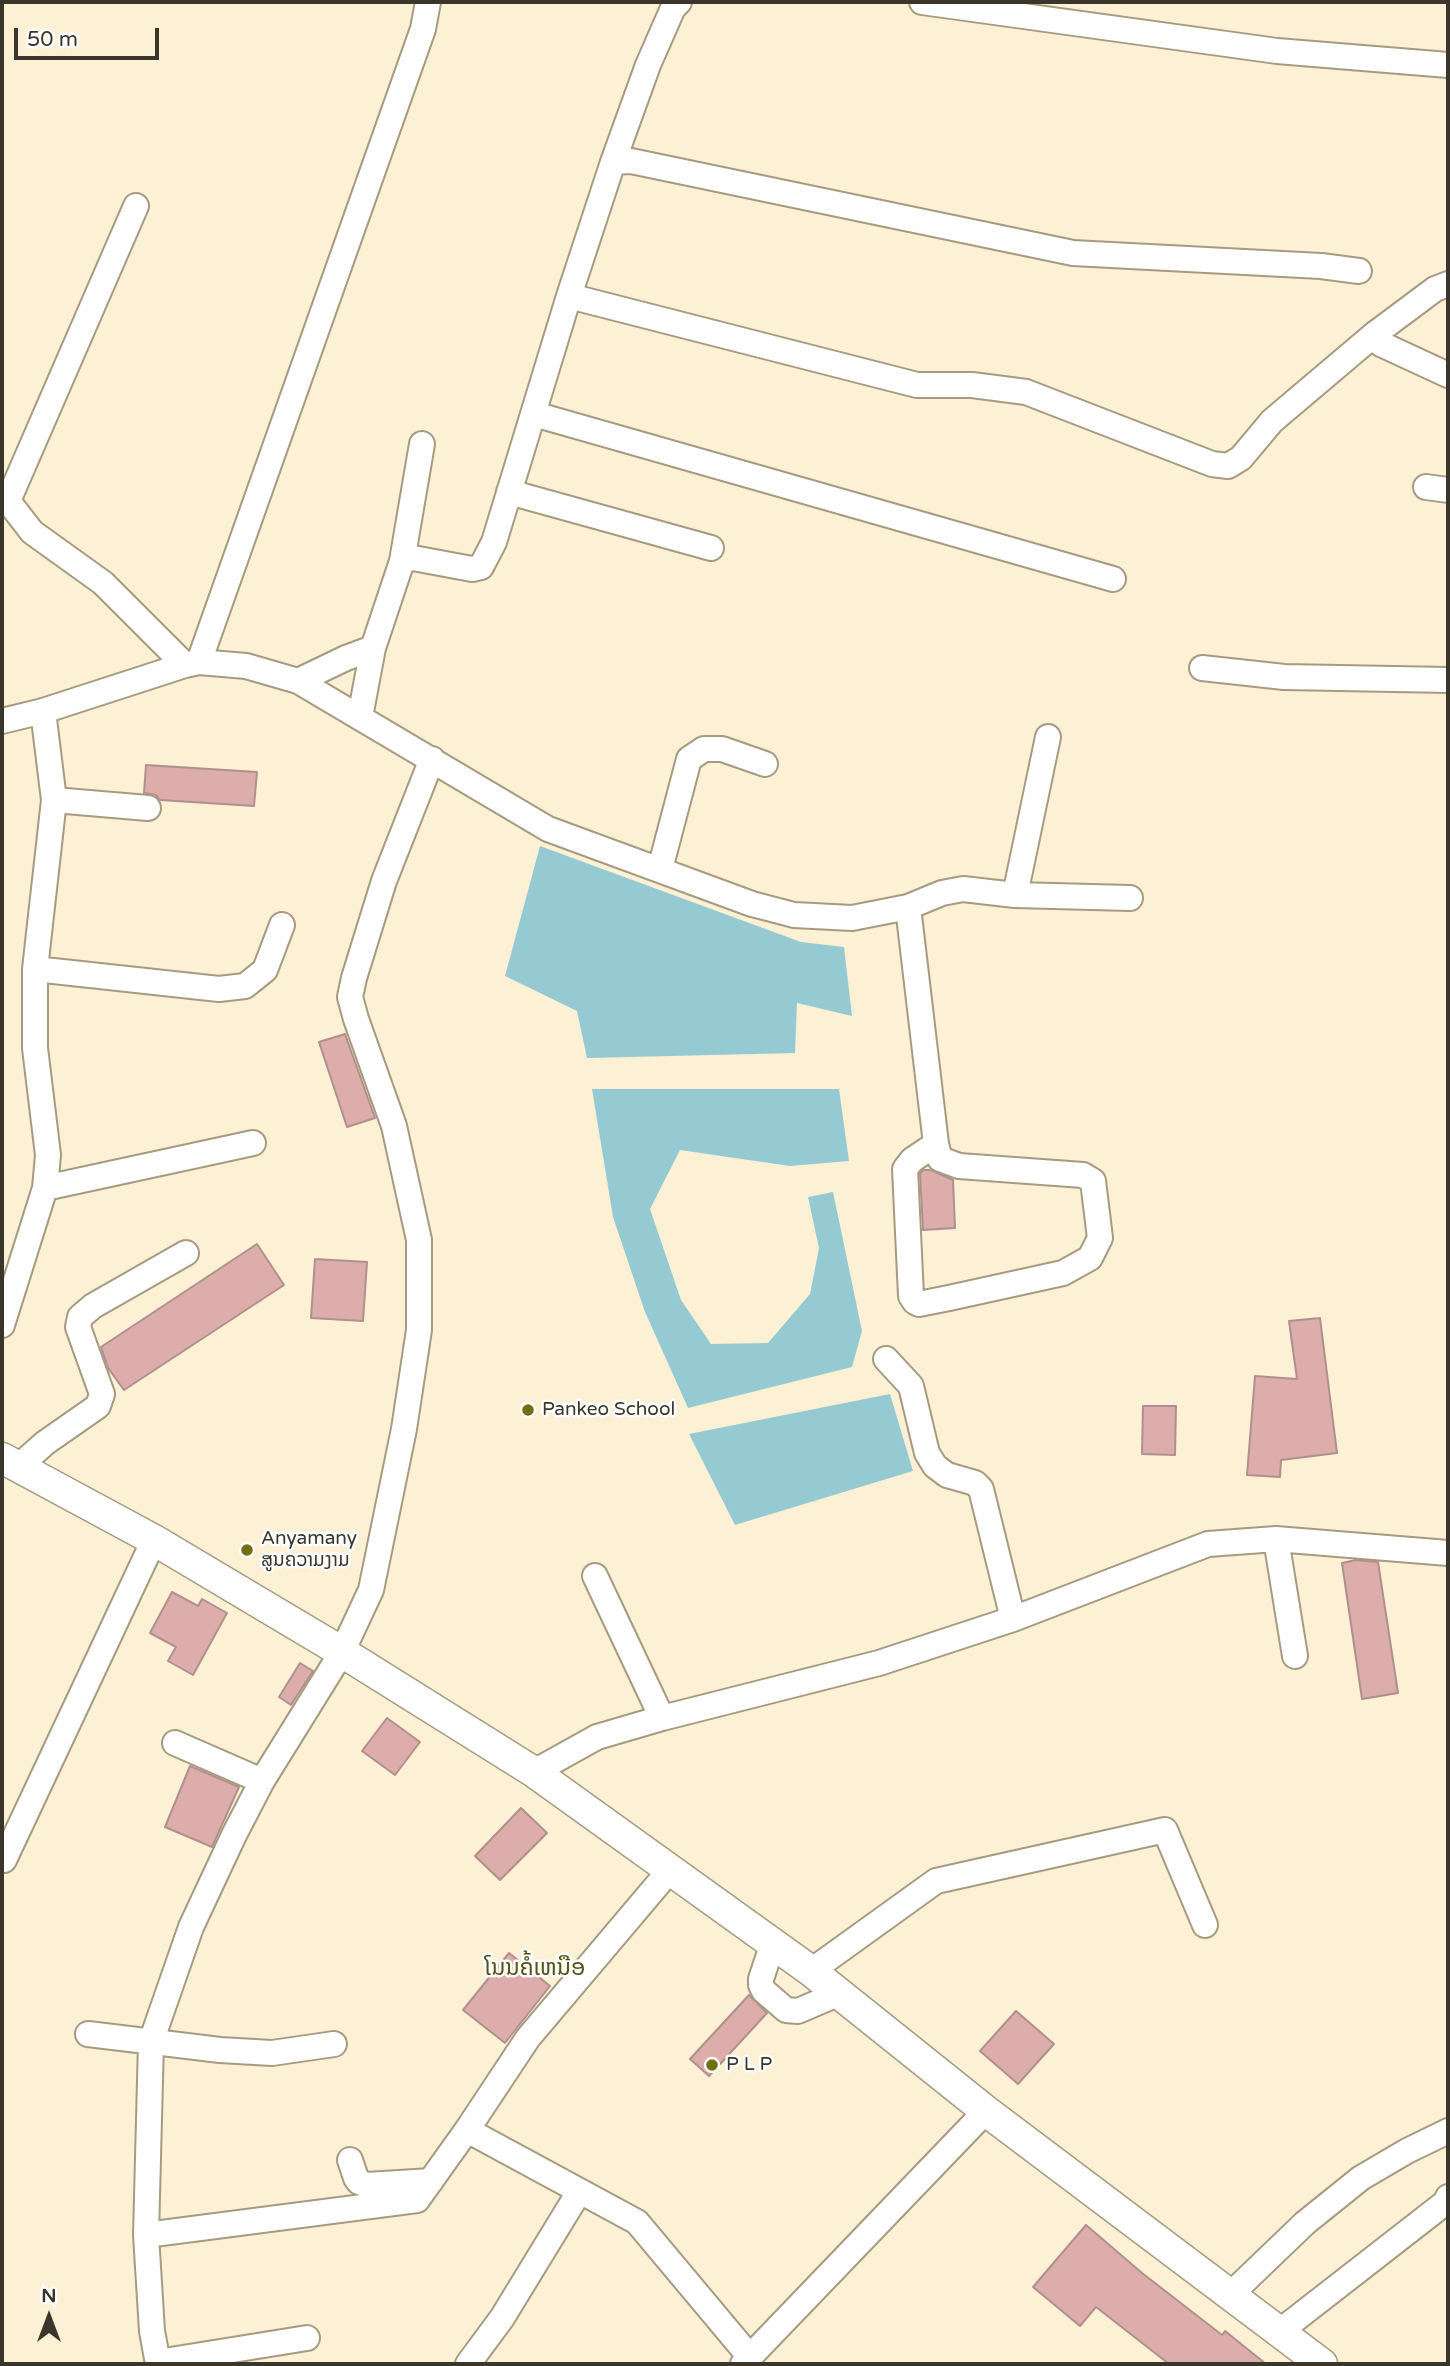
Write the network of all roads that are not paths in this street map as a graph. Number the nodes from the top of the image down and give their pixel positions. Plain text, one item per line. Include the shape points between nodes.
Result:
1 (428, 2) edge
2 (679, 2) edge
3 (922, 2) edge
4 (1448, 65) edge
5 (614, 162) junction
6 (136, 206) dead end
7 (1359, 271) dead end
8 (1448, 284) edge
9 (569, 296) junction
10 (1376, 333) junction
11 (1448, 375) edge
12 (534, 414) junction
13 (422, 444) dead end
14 (509, 492) junction
15 (5, 500) edge
16 (711, 548) dead end
17 (402, 561) junction
18 (1114, 579) dead end
19 (373, 648) junction
20 (192, 663) junction
21 (1202, 668) dead end
22 (1448, 680) edge
23 (298, 681) junction
24 (43, 711) junction
25 (360, 717) junction
26 (2, 721) edge
27 (1048, 737) dead end
28 (432, 759) junction
29 (765, 764) dead end
30 (54, 800) junction
31 (148, 808) dead end
32 (660, 869) junction
33 (1015, 895) junction
34 (1130, 898) dead end
35 (908, 907) junction
36 (282, 925) dead end
37 (35, 969) junction
38 (253, 1143) dead end
39 (936, 1144) junction
40 (45, 1188) junction
41 (186, 1253) dead end
42 (2, 1325) edge
43 (886, 1359) dead end
44 (10, 1463) edge
45 (1276, 1539) junction
46 (154, 1540) junction
47 (1448, 1553) edge
48 (595, 1576) dead end
49 (1013, 1619) junction
50 (342, 1652) junction
51 (1296, 1656) dead end
52 (662, 1718) junction
53 (175, 1743) dead end
54 (534, 1772) junction
55 (262, 1781) junction
56 (4, 1860) dead end
57 (670, 1870) junction
58 (1205, 1925) dead end
59 (773, 1943) junction
60 (811, 1971) junction
61 (840, 1993) junction
62 (88, 2034) dead end
63 (151, 2042) junction
64 (334, 2044) dead end
65 (986, 2111) junction
66 (467, 2130) junction
67 (1448, 2131) edge
68 (351, 2160) dead end
69 (430, 2181) junction
70 (579, 2192) junction
71 (1448, 2197) edge
72 (146, 2235) junction
73 (1230, 2295) junction
74 (1279, 2332) junction
75 (307, 2337) dead end
76 (747, 2361) edge
77 (158, 2363) edge
78 (468, 2364) edge
79 (1322, 2364) edge

1 - 20 street via 419,43
2 - 5 street via 648,65
3 - 4 street via 1277,51
5 - 7 street via 631,160 1073,253
5 - 9 street
6 - 15 street
8 - 10 street
9 - 10 street via 917,385 972,385 1026,392 1212,464 1228,466 1241,458 1272,421
9 - 12 street
10 - 11 street via 1381,344
12 - 14 street
12 - 18 street
13 - 17 street
14 - 16 street
14 - 17 street via 494,542 481,566 472,569 413,558
15 - 20 street via 32,532 103,583
17 - 19 street
19 - 23 street
19 - 25 street
20 - 23 street via 246,666
20 - 24 street
21 - 22 street via 1284,677
23 - 25 street
24 - 26 street
24 - 30 street
25 - 28 street
27 - 33 street
28 - 32 street via 548,829
28 - 50 street via 384,881 351,997 394,1126 419,1240 419,1331 371,1590
29 - 32 street via 722,749 704,749 689,759
30 - 31 street
30 - 37 street
32 - 35 street via 794,915 852,918
33 - 34 street
33 - 35 street via 963,889
35 - 39 street
36 - 37 street via 265,970 245,986 219,989
37 - 40 street via 35,1048 48,1155
38 - 40 street
39 - 39 street via 905,1169 911,1296 915,1302 1063,1273 1090,1258 1100,1238 1093,1181 1083,1175 959,1166 940,1159
40 - 42 street
41 - 44 street via 80,1317 78,1327 102,1394 99,1406
43 - 49 street via 911,1386 927,1453 935,1466 981,1489
44 - 46 main road
45 - 47 street
45 - 49 street via 1208,1544
45 - 51 street
46 - 50 main road
46 - 56 street
48 - 52 street
49 - 52 street via 879,1663
50 - 54 main road
50 - 55 street
52 - 54 street via 597,1737
53 - 55 street
54 - 57 main road
55 - 63 street via 191,1927
57 - 59 main road
57 - 66 street via 528,2038
58 - 60 street via 1165,1830 936,1881
59 - 60 main road
59 - 61 street via 761,1985 786,2010 798,2011
60 - 61 main road
61 - 65 main road
62 - 63 street
63 - 64 street via 272,2053
63 - 72 street
65 - 73 main road
65 - 76 street
66 - 69 street
66 - 70 street
67 - 73 street via 1361,2178 1305,2223
68 - 69 street via 356,2178 367,2185
69 - 72 street via 417,2200 408,2202
70 - 76 street via 637,2222
70 - 78 street via 502,2318
71 - 74 street
72 - 77 street
73 - 74 main road
74 - 79 main road
75 - 77 street

